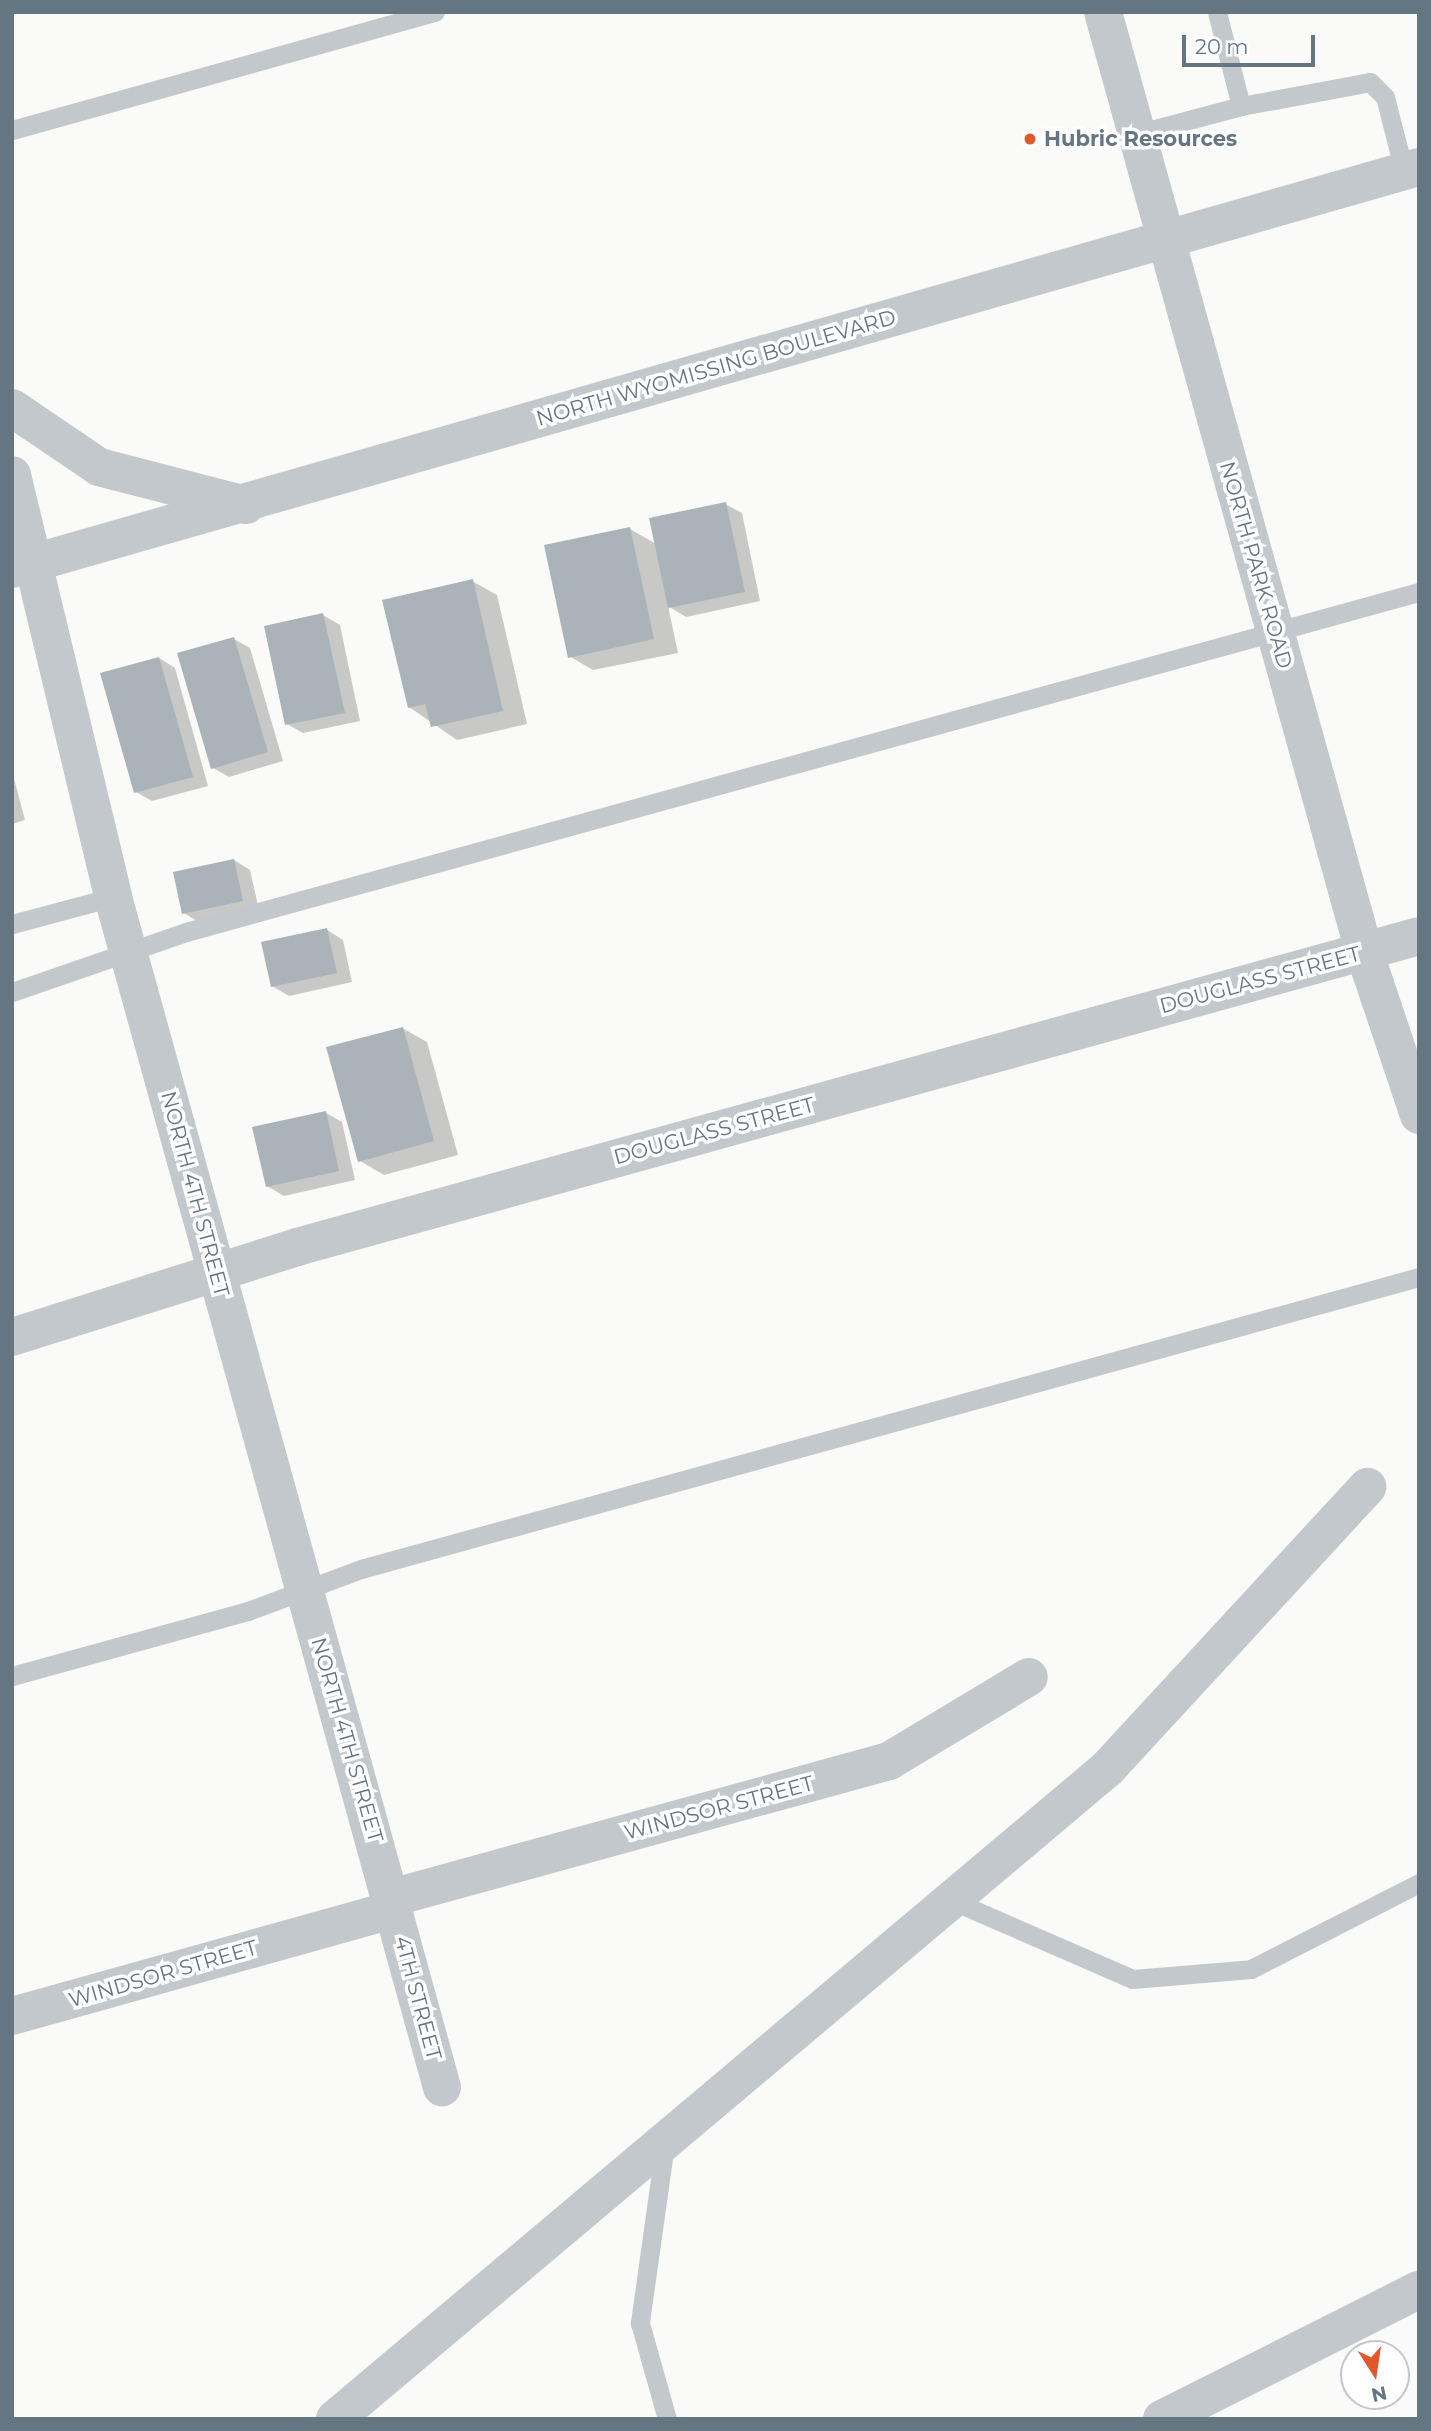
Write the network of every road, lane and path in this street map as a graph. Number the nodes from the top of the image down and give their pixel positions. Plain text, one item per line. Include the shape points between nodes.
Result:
1 (435, 12) edge
2 (1103, 12) edge
3 (1217, 12) edge
4 (1241, 106) junction
5 (12, 130) edge
6 (1136, 134) junction
7 (1411, 169) edge
8 (1165, 237) junction
9 (12, 408) edge
10 (12, 475) edge
11 (248, 505) junction
12 (23, 566) edge
13 (1419, 592) edge
14 (1275, 631) junction
15 (113, 897) junction
16 (12, 924) edge
17 (1419, 936) edge
18 (1364, 951) junction
19 (129, 954) junction
20 (12, 992) edge
21 (1419, 1115) edge
22 (216, 1274) junction
23 (1419, 1277) edge
24 (12, 1337) edge
25 (1367, 1487) dead end
26 (304, 1590) junction
27 (12, 1676) edge
28 (1029, 1676) dead end
29 (1419, 1883) edge
30 (951, 1900) junction
31 (392, 1904) junction
32 (12, 2015) edge
33 (442, 2087) dead end
34 (666, 2140) junction
35 (1419, 2290) edge
36 (335, 2419) edge
37 (667, 2419) edge
38 (1162, 2419) edge

1 - 5 lane
2 - 6 street, NORTH PARK ROAD
3 - 4 lane
4 - 6 lane
4 - 7 lane via 1370,82 1385,97
6 - 8 street, NORTH PARK ROAD
7 - 8 street, NORTH WYOMISSING BOULEVARD
8 - 11 street, NORTH WYOMISSING BOULEVARD
8 - 14 street, NORTH PARK ROAD
9 - 11 street via 99,467
10 - 12 street, NORTH 4TH STREET
11 - 12 street, NORTH WYOMISSING BOULEVARD
12 - 15 street, NORTH 4TH STREET
13 - 14 lane
14 - 18 street, NORTH PARK ROAD
14 - 19 lane via 186,932
15 - 16 lane
15 - 19 street, NORTH 4TH STREET
17 - 18 street, DOUGLASS STREET
18 - 21 street, NORTH PARK ROAD
18 - 22 street, DOUGLASS STREET
19 - 20 lane
19 - 22 street, NORTH 4TH STREET
22 - 24 street, DOUGLASS STREET
22 - 26 street, NORTH 4TH STREET
23 - 26 lane via 362,1569
25 - 30 street via 1107,1769
26 - 27 lane
26 - 31 street, NORTH 4TH STREET
28 - 31 street, WINDSOR STREET via 889,1762
29 - 30 lane via 1251,1969 1133,1979
30 - 34 street
31 - 32 street, WINDSOR STREET
31 - 33 street, 4TH STREET
34 - 36 street
34 - 37 lane via 640,2323
35 - 38 street

